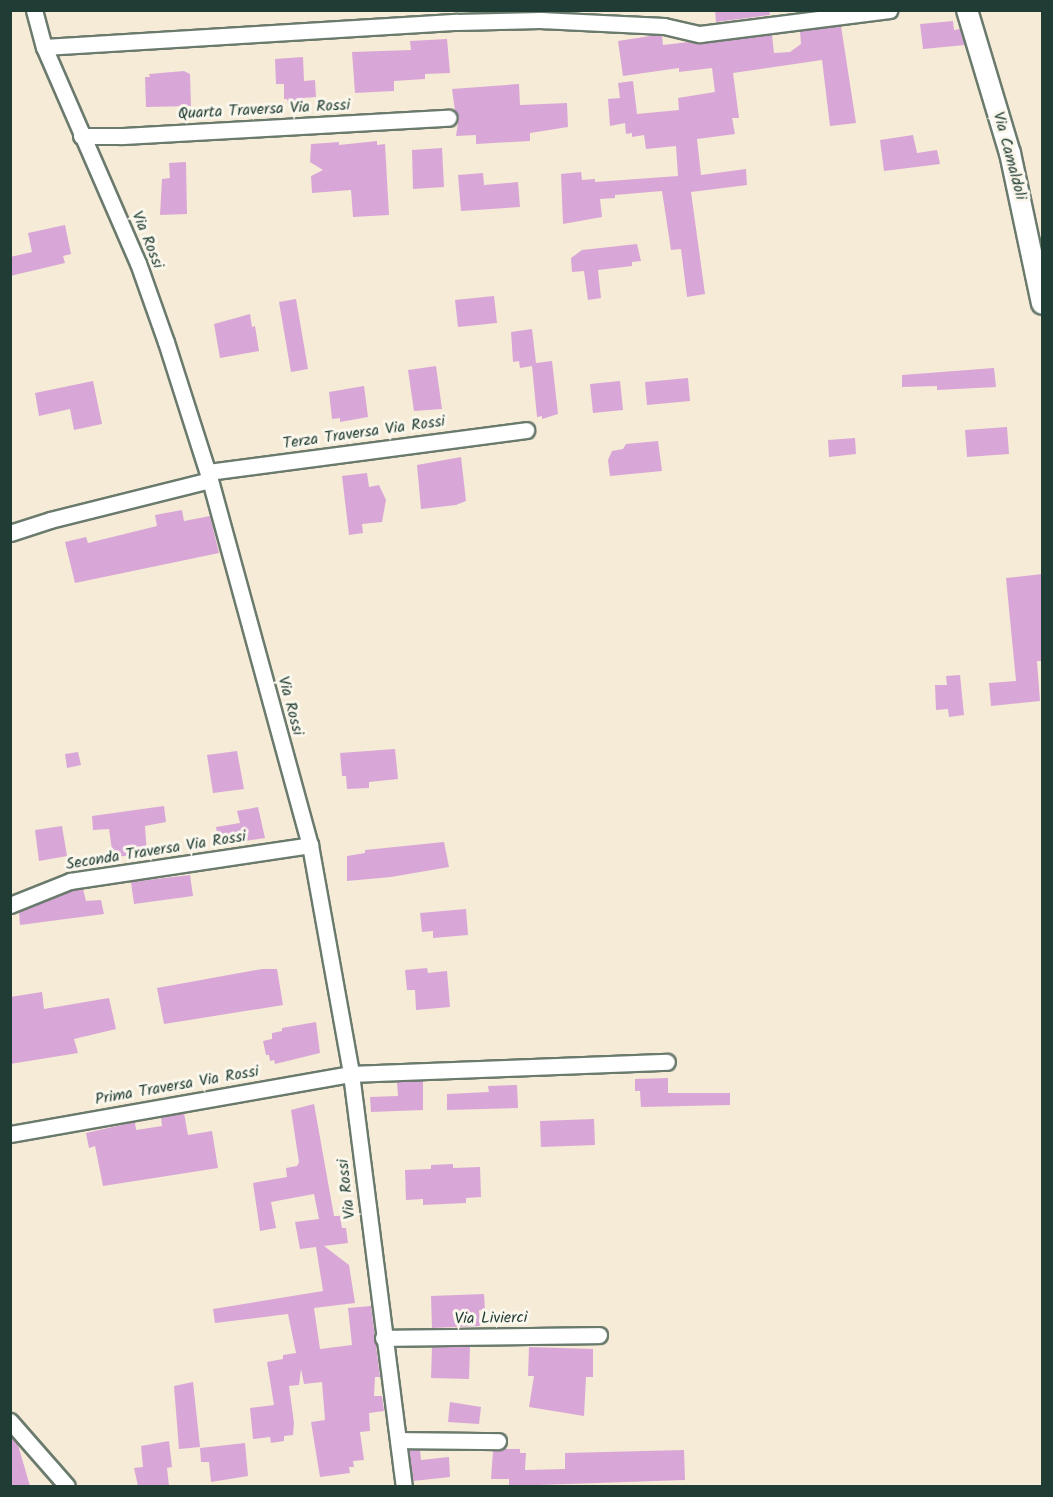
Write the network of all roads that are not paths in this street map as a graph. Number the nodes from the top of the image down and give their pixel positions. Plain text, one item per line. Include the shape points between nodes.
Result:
1 (34, 10) edge
2 (889, 10) edge
3 (968, 10) edge
4 (44, 46) junction
5 (449, 118) dead end
6 (81, 136) junction
7 (1042, 304) edge
8 (526, 430) dead end
9 (209, 476) junction
10 (10, 533) edge
11 (310, 845) junction
12 (10, 905) edge
13 (667, 1062) dead end
14 (351, 1074) junction
15 (10, 1134) edge
16 (599, 1335) dead end
17 (383, 1338) junction
18 (10, 1421) edge
19 (398, 1440) junction
20 (498, 1441) dead end
21 (67, 1486) edge
22 (404, 1486) edge

1 - 4 street, Via Rossi
2 - 4 street via 700,34 664,26 540,20
3 - 7 street, Via Camaldoli via 1010,153
4 - 6 street, Via Rossi
5 - 6 street, Quarta Traversa Via Rossi
6 - 9 street, Via Rossi via 138,263
8 - 9 street, Terza Traversa Via Rossi
9 - 10 street, Terza Traversa Via Rossi
9 - 11 street, Via Rossi
11 - 12 street, Seconda Traversa Via Rossi via 70,881
11 - 14 street, Via Rossi
13 - 14 street, Prima Traversa Via Rossi
14 - 15 street, Prima Traversa Via Rossi
14 - 17 street, Via Rossi
16 - 17 street, Via Livierci
17 - 19 street, Via Rossi
18 - 21 street
19 - 20 street
19 - 22 street, Via Rossi

